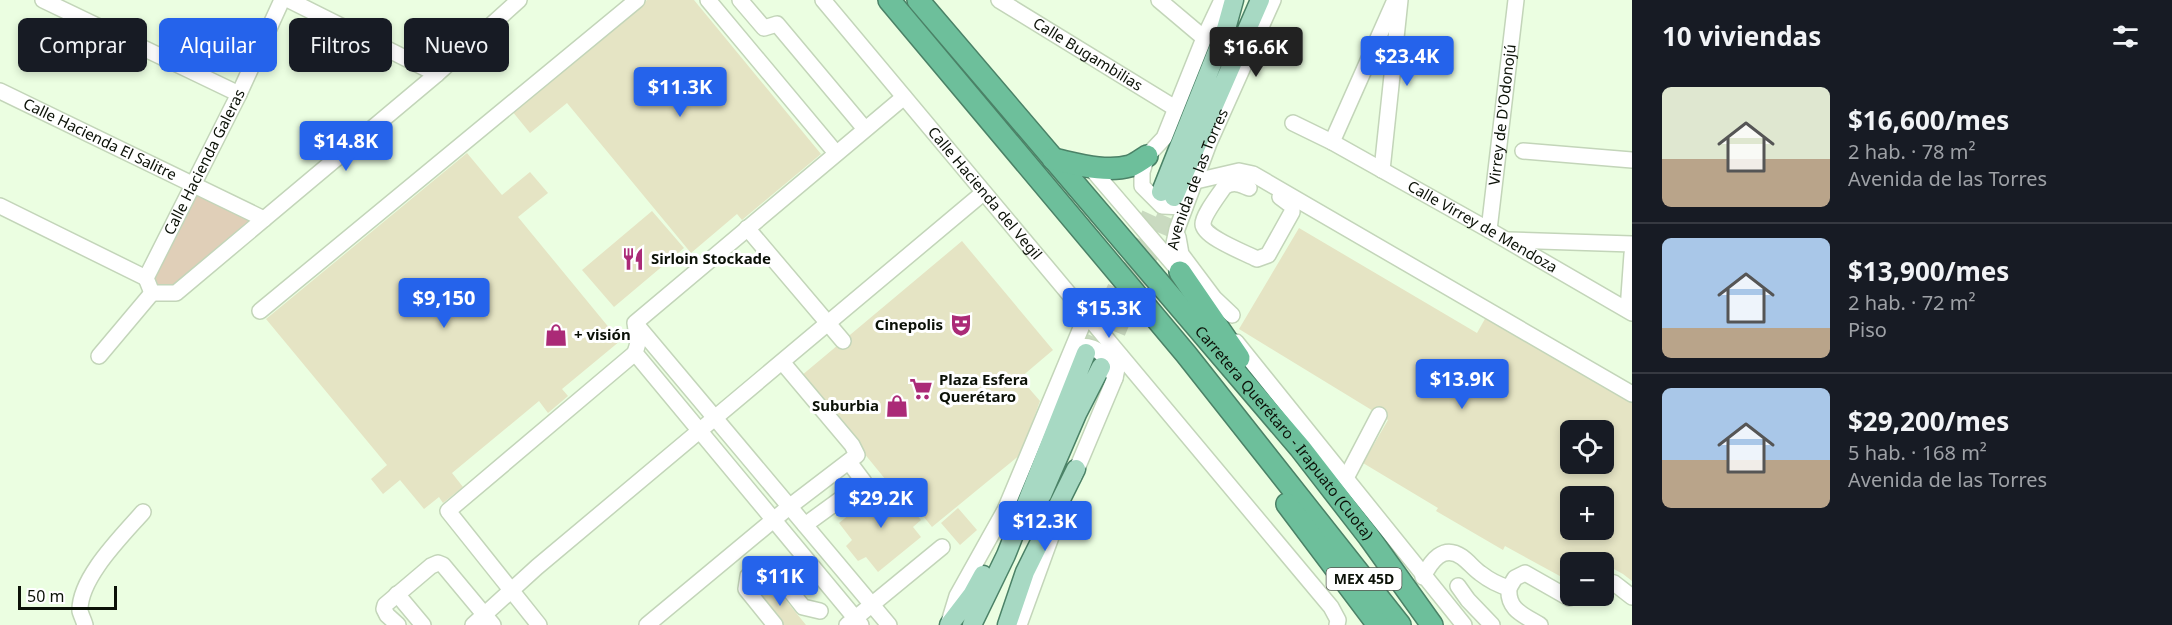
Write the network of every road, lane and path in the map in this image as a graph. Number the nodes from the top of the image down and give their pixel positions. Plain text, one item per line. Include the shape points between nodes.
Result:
1 (43, 0) edge
2 (282, 0) edge
3 (289, 0) edge
4 (519, 0) edge
5 (637, 0) edge
6 (708, 0) edge
7 (740, 0) edge
8 (823, 0) edge
9 (889, 0) edge
10 (918, 0) edge
11 (999, 0) edge
12 (1159, 0) edge
13 (1222, 0) edge
14 (1234, 0) edge
15 (1260, 0) edge
16 (1272, 0) edge
17 (1395, 0) edge
18 (1400, 0) edge
19 (1516, 0) edge
20 (1204, 38) junction
21 (437, 74) junction
22 (0, 92) edge
23 (239, 94) junction
24 (904, 97) junction
25 (1175, 108) junction
26 (1293, 123) dead end
27 (865, 129) junction
28 (1332, 142) junction
29 (1523, 151) dead end
30 (836, 153) junction
31 (1147, 156) junction
32 (1053, 159) junction
33 (1632, 160) edge
34 (1090, 167) junction
35 (1382, 170) junction
36 (1196, 181) junction
37 (1251, 181) junction
38 (193, 183) junction
39 (983, 193) junction
40 (1173, 199) junction
41 (0, 206) edge
42 (264, 219) junction
43 (747, 228) junction
44 (1177, 229) junction
45 (1489, 230) junction
46 (1506, 240) junction
47 (1632, 244) edge
48 (1632, 254) edge
49 (1176, 267) junction
50 (146, 278) junction
51 (152, 293) junction
52 (260, 311) dead end
53 (1630, 312) edge
54 (1232, 315) dead end
55 (1086, 316) junction
56 (635, 322) junction
57 (829, 324) junction
58 (843, 341) dead end
59 (637, 348) junction
60 (1080, 350) junction
61 (1186, 354) junction
62 (99, 356) dead end
63 (1120, 356) junction
64 (783, 363) junction
65 (1108, 373) junction
66 (1632, 393) edge
67 (1379, 415) dead end
68 (716, 419) junction
69 (701, 431) junction
70 (1300, 448) junction
71 (849, 462) junction
72 (1055, 466) junction
73 (1076, 469) junction
74 (1346, 478) junction
75 (1033, 488) junction
76 (789, 507) junction
77 (142, 512) dead end
78 (774, 519) junction
79 (805, 525) junction
80 (942, 547) dead end
81 (1015, 561) junction
82 (1424, 577) junction
83 (1614, 583) edge
84 (1458, 586) dead end
85 (1509, 588) junction
86 (512, 591) junction
87 (1560, 593) edge
88 (397, 594) junction
89 (1632, 597) edge
90 (1414, 600) junction
91 (872, 605) junction
92 (820, 611) dead end
93 (483, 622) edge
94 (855, 622) edge
95 (85, 625) edge
96 (398, 625) edge
97 (423, 625) edge
98 (539, 625) edge
99 (647, 625) edge
100 (775, 625) edge
101 (889, 625) edge
102 (949, 625) edge
103 (972, 625) edge
104 (984, 625) edge
105 (996, 625) edge
106 (1007, 625) edge
107 (1019, 625) edge
108 (1337, 625) edge
109 (1378, 625) edge
110 (1400, 625) edge
111 (1432, 625) edge
112 (1438, 625) edge
113 (1464, 625) edge
114 (1492, 625) edge
115 (1540, 625) edge

1 - 23 street
2 - 23 street, Calle Hacienda Galeras
3 - 21 street
4 - 21 street
5 - 52 street
6 - 30 street
7 - 27 street via 764,28 777,24
8 - 24 street, Calle Hacienda del Vegil
9 - 61 highway, Carretera Querétaro - Irapuato (Cuota) / MEX 45D
10 - 32 highway, Carretera Querétaro - Irapuato (Cuota) / MEX 45D
11 - 25 street, Calle Bugambilias
12 - 20 street
13 - 20 street
14 - 40 main road, Avenida de las Torres
15 - 40 main road, Avenida de las Torres
16 - 36 street, Avenida de las Torres
17 - 28 street
18 - 35 street
19 - 45 street, Virrey de D'Odonojú
20 - 25 street
21 - 42 street
22 - 38 street, Calle Hacienda El Salitre
23 - 38 street, Calle Hacienda Galeras
24 - 27 street
24 - 39 street, Calle Hacienda del Vegil
25 - 31 street via 1164,138
26 - 28 street, Calle Virrey de Mendoza
27 - 30 street
28 - 35 street, Calle Virrey de Mendoza
29 - 33 street
30 - 43 street
31 - 34 highway via 1130,166
31 - 40 street via 1142,186 1161,206
32 - 34 highway
32 - 70 highway, Carretera Querétaro - Irapuato (Cuota) / MEX 45D
34 - 49 street
35 - 45 street, Calle Virrey de Mendoza
36 - 37 street via 1239,171
36 - 40 street, Avenida de las Torres
37 - 37 street via 1293,208 1268,255 1257,259 1211,236 1203,223 1224,187
37 - 66 street
38 - 42 street, Calle Hacienda El Salitre
38 - 50 street, Calle Hacienda Galeras
39 - 55 street, Calle Hacienda del Vegil
39 - 57 street
40 - 44 street, Avenida de las Torres
41 - 50 street
42 - 51 street via 176,293
43 - 56 street
43 - 57 street
44 - 49 street, Avenida de las Torres via 1173,248
44 - 54 street via 1182,254 1214,298
45 - 46 street, Calle Virrey de Mendoza
46 - 47 street
46 - 53 street, Calle Virrey de Mendoza
48 - 53 street
49 - 70 highway
49 - 74 street
50 - 51 street
51 - 62 street
55 - 60 street
55 - 63 street, Calle Hacienda del Vegil
56 - 59 street
56 - 68 street
57 - 58 street
57 - 64 street
59 - 69 street
59 - 86 street via 450,508 448,513
60 - 65 street via 1092,347 1098,351 1109,363
60 - 75 main road
60 - 102 street via 1005,510 957,596
61 - 109 highway via 1252,457
61 - 110 highway, Carretera Querétaro - Irapuato (Cuota) / MEX 45D
63 - 65 street
63 - 108 street, Calle Hacienda del Vegil via 1331,607
64 - 68 street
64 - 71 street via 852,445 857,455
65 - 72 main road via 1077,414
65 - 73 street
67 - 74 street
68 - 69 street
68 - 76 street
69 - 78 street
69 - 86 street
70 - 90 highway, Carretera Querétaro - Irapuato (Cuota) / MEX 45D
71 - 76 street
71 - 79 street via 864,482
72 - 81 main road
72 - 105 main road via 1047,500
73 - 81 main road
73 - 107 street
74 - 82 street
75 - 81 main road
75 - 102 main road via 972,596
76 - 78 street
76 - 79 street
77 - 95 street via 102,559 87,585 80,612
78 - 94 street
78 - 99 street
79 - 91 street
80 - 91 street
81 - 103 main road
81 - 104 main road
81 - 106 main road
82 - 85 street via 1431,562 1448,552 1462,557 1496,584
82 - 113 street
83 - 89 street
84 - 114 street
85 - 87 street via 1515,578 1525,573
85 - 115 street via 1508,598 1514,608
86 - 93 street
86 - 98 street
88 - 93 street via 438,563
88 - 96 street via 384,609
88 - 97 street
90 - 111 highway, Carretera Querétaro - Irapuato (Cuota) / MEX 45D
90 - 112 highway
91 - 94 street
91 - 101 street
92 - 100 street via 803,608 773,569 757,568 748,576 746,589

